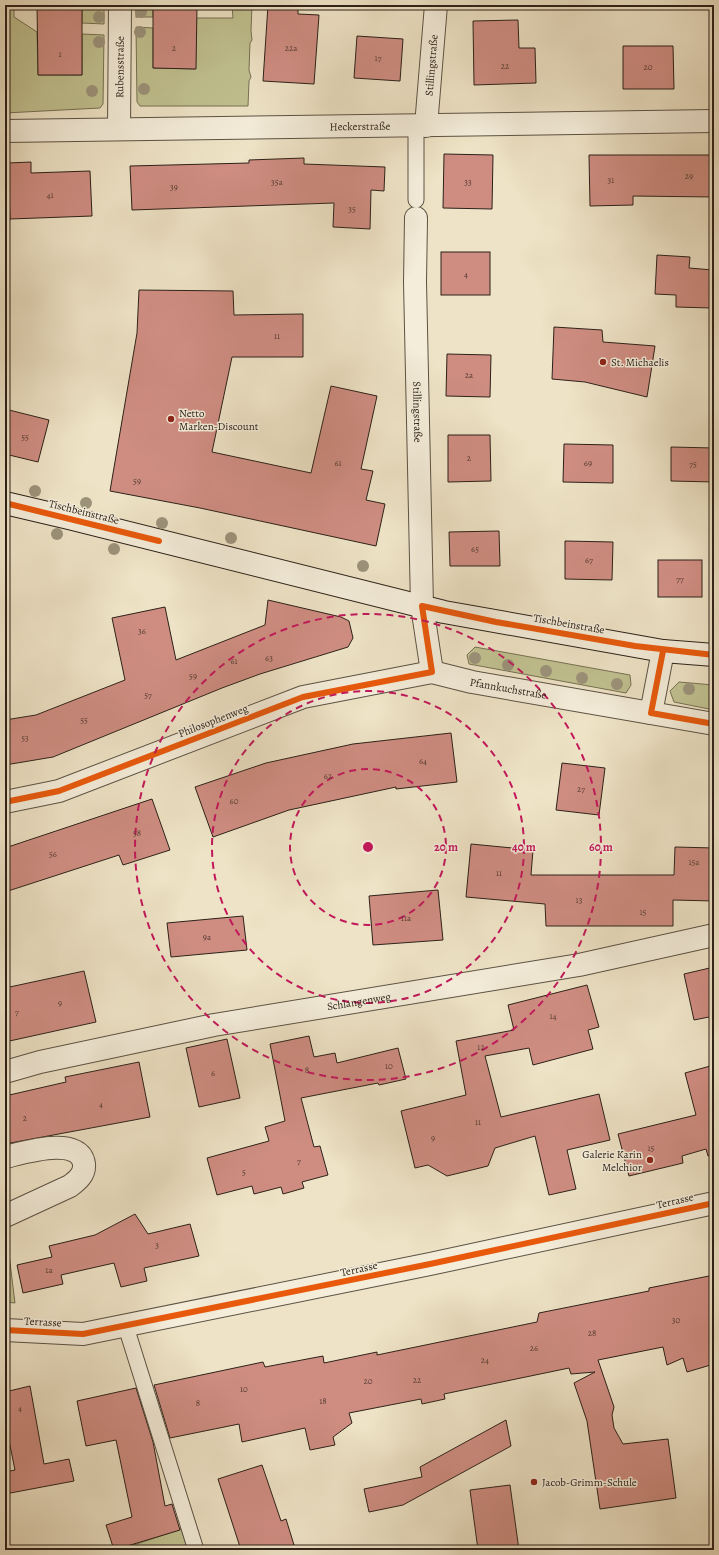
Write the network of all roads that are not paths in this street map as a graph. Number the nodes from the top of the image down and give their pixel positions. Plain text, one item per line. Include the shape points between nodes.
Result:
1 (120, 5) edge
2 (436, 5) edge
3 (714, 121) edge
4 (421, 126) junction
5 (119, 128) junction
6 (5, 131) edge
7 (416, 209) joint
8 (5, 503) edge
9 (422, 606) junction
10 (663, 651) junction
11 (714, 656) edge
12 (432, 672) junction
13 (651, 714) junction
14 (714, 724) edge
15 (5, 802) edge
16 (714, 935) edge
17 (5, 1072) edge
18 (5, 1157) edge
19 (714, 1203) edge
20 (5, 1216) edge
21 (126, 1327) junction
22 (5, 1330) edge
23 (196, 1550) edge

1 - 5 street, Rubensstraße
2 - 4 street, Stillingstraße
3 - 4 street, Heckerstraße
4 - 5 street, Heckerstraße
4 - 7 lane, Stillingstraße
5 - 6 street, Heckerstraße
7 - 9 street, Stillingstraße via 415,282
8 - 9 street, Tischbeinstraße
9 - 10 street, Tischbeinstraße via 496,622
9 - 12 street
10 - 11 street, Tischbeinstraße
10 - 13 street
12 - 13 street, Pfannkuchstraße via 472,682
12 - 15 street, Philosophenweg via 303,697 59,792
13 - 14 street, Pfannkuchstraße
16 - 17 street, Schlangenweg via 578,966 214,1025 40,1062
18 - 20 street via 68,1148 83,1159 85,1169 79,1179 70,1186
19 - 21 street, Terrasse
21 - 22 street, Terrasse via 83,1334
21 - 23 lane

